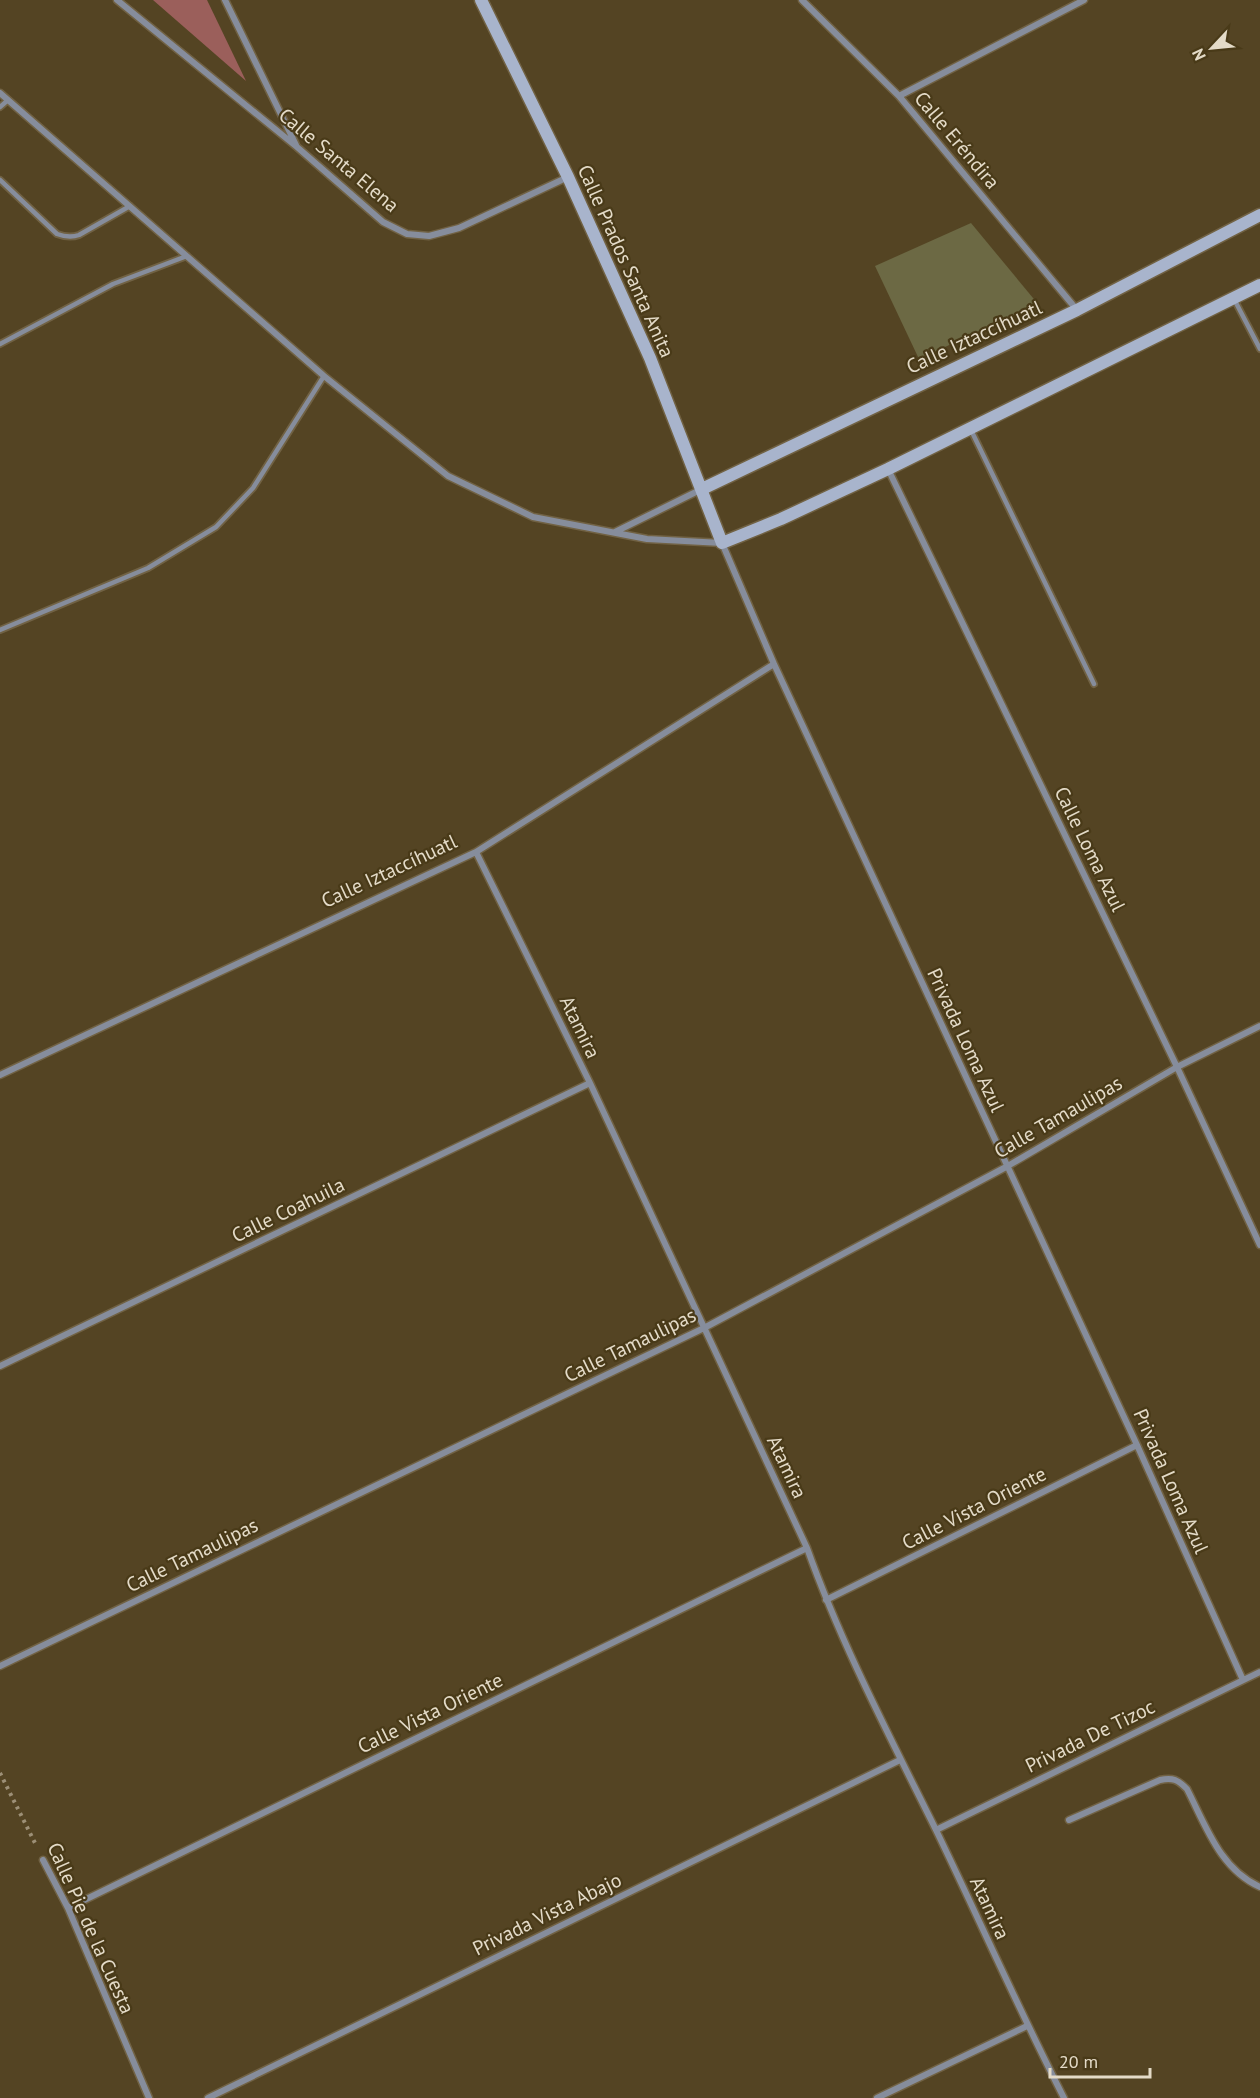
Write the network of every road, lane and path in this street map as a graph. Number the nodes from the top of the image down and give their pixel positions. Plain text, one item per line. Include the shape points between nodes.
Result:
1 (117, 0) edge
2 (225, 0) edge
3 (482, 0) edge
4 (802, 0) edge
5 (1083, 0) edge
6 (0, 93) edge
7 (899, 96) junction
8 (8, 100) junction
9 (0, 108) edge
10 (297, 147) junction
11 (568, 177) junction
12 (0, 180) edge
13 (130, 206) junction
14 (1260, 215) edge
15 (187, 256) junction
16 (1260, 285) edge
17 (1233, 298) junction
18 (1077, 310) junction
19 (0, 344) edge
20 (1260, 350) edge
21 (324, 376) junction
22 (970, 428) junction
23 (888, 468) junction
24 (702, 489) junction
25 (614, 532) junction
26 (722, 543) junction
27 (0, 630) edge
28 (774, 664) junction
29 (1094, 684) dead end
30 (476, 852) junction
31 (1260, 1026) edge
32 (1177, 1066) junction
33 (0, 1075) edge
34 (590, 1083) junction
35 (1006, 1167) junction
36 (1260, 1245) edge
37 (704, 1328) junction
38 (0, 1366) edge
39 (1137, 1445) junction
40 (807, 1548) junction
41 (826, 1600) junction
42 (0, 1666) edge
43 (1260, 1672) edge
44 (1243, 1680) junction
45 (900, 1760) junction
46 (0, 1773) edge
47 (1069, 1820) dead end
48 (936, 1830) junction
49 (43, 1860) joint
50 (1260, 1887) edge
51 (68, 1908) junction
52 (1027, 2026) junction
53 (148, 2098) edge
54 (208, 2098) edge
55 (877, 2098) edge
56 (1064, 2098) edge

1 - 10 street, Calle Santa Elena
2 - 10 street
3 - 11 street, Calle Prados Santa Anita
4 - 7 street, Calle Eréndira
5 - 7 street
6 - 8 street
7 - 18 street, Calle Eréndira
8 - 9 lane
8 - 13 street
10 - 11 street, Calle Santa Elena via 383,222 406,234 429,236 459,228
11 - 24 street, Calle Prados Santa Anita via 650,358
12 - 13 lane via 57,234 65,236 79,235
13 - 15 street
14 - 18 street, Calle Iztaccíhuatl
15 - 19 lane via 113,284
15 - 21 street
16 - 17 street
17 - 20 lane
17 - 22 street
18 - 24 street, Calle Iztaccíhuatl
21 - 25 street via 448,476 533,517
21 - 27 lane via 253,488 216,527 148,568
22 - 23 street
22 - 29 lane
23 - 26 street
23 - 32 street, Calle Loma Azul
24 - 25 street
24 - 26 street, Calle Prados Santa Anita
25 - 26 street via 667,541
26 - 28 street, Privada Loma Azul
28 - 30 street, Calle Iztaccíhuatl
28 - 35 street, Privada Loma Azul
30 - 33 street, Calle Iztaccíhuatl
30 - 34 street, Atamira
31 - 32 street, Calle Tamaulipas
32 - 35 street, Calle Tamaulipas
32 - 36 street, Calle Loma Azul
34 - 37 street, Atamira
34 - 38 street, Calle Coahuila
35 - 37 street, Calle Tamaulipas
35 - 39 street, Privada Loma Azul
37 - 40 street, Atamira
37 - 42 street, Calle Tamaulipas
39 - 41 street, Calle Vista Oriente
39 - 44 street, Privada Loma Azul
40 - 41 street, Atamira
40 - 51 street, Calle Vista Oriente
41 - 45 street, Atamira
43 - 44 street, Privada De Tizoc
44 - 48 street, Privada De Tizoc
45 - 48 street, Atamira
45 - 54 street, Privada Vista Abajo
46 - 49 path, Calle Pie de la Cuesta
47 - 50 street via 1160,1780 1178,1780 1187,1789 1221,1856 1234,1871
48 - 52 street, Atamira
49 - 51 street, Calle Pie de la Cuesta
51 - 53 street, Calle Pie de la Cuesta
52 - 55 street
52 - 56 street, Atamira

